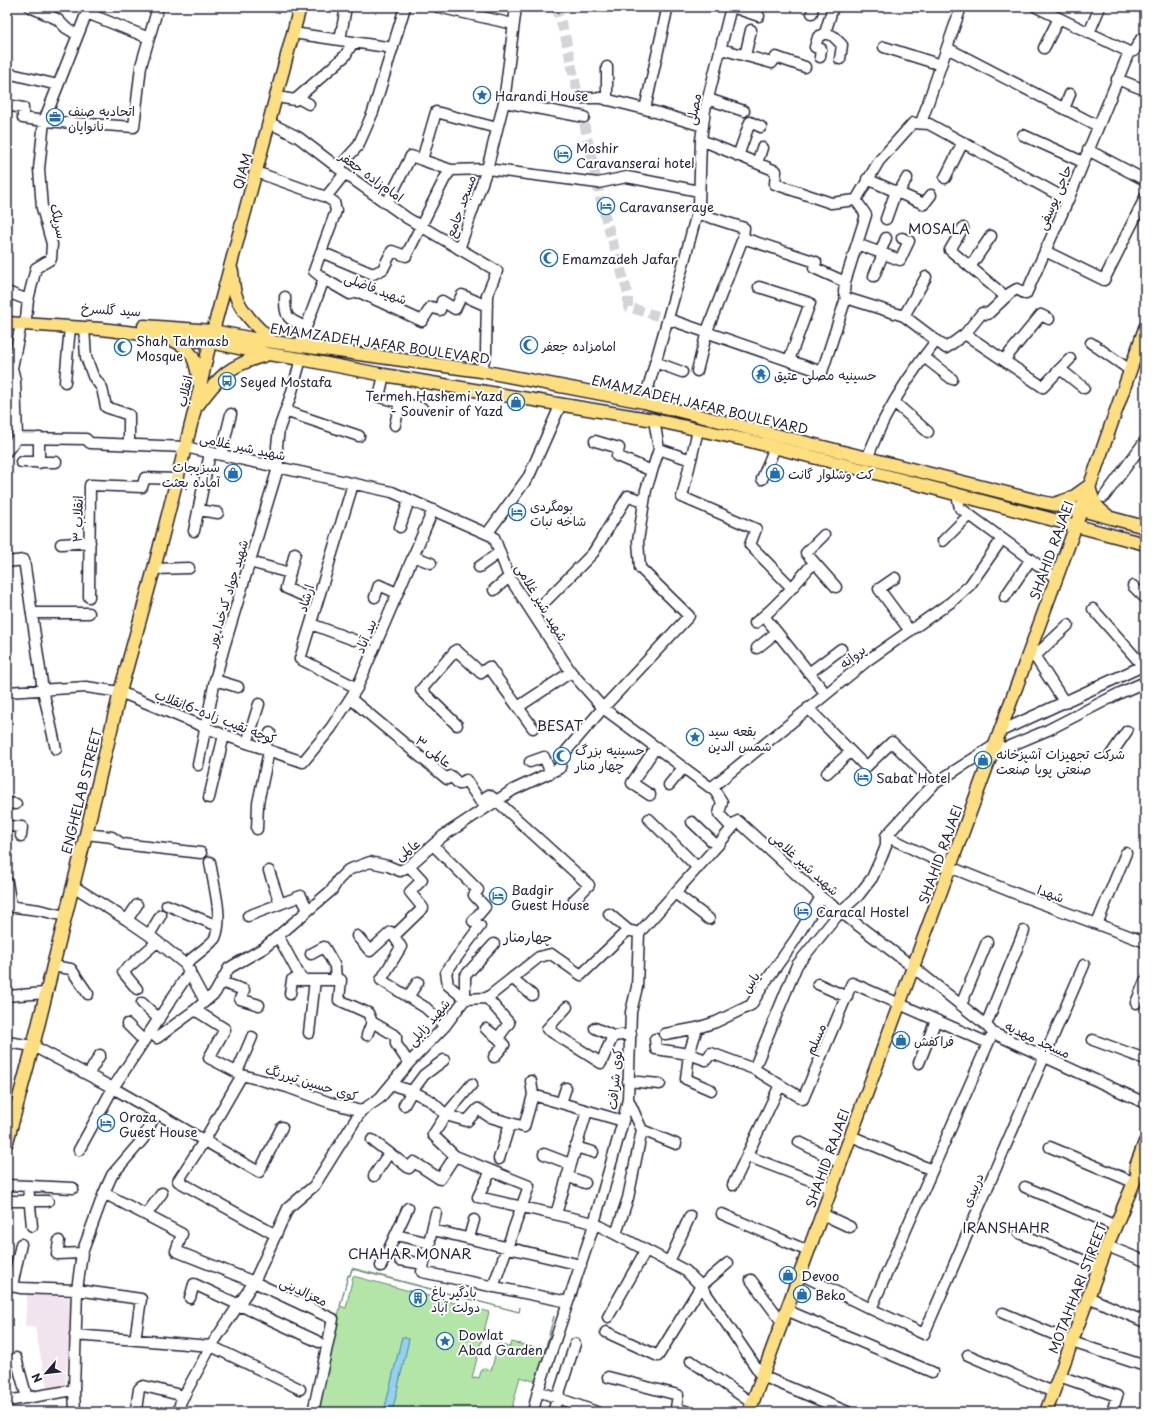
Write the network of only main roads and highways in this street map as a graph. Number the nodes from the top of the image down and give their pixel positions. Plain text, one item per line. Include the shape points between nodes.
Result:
1 (300, 7) edge
2 (232, 264) junction
3 (7, 317) edge
4 (23, 321) junction
5 (7, 323) edge
6 (1145, 328) edge
7 (164, 336) junction
8 (212, 336) junction
9 (273, 342) junction
10 (1143, 342) edge
11 (262, 349) junction
12 (200, 388) junction
13 (195, 409) junction
14 (745, 427) junction
15 (740, 439) junction
16 (185, 447) joint
17 (1089, 486) junction
18 (1047, 503) junction
19 (1081, 510) junction
20 (1038, 516) junction
21 (1110, 518) junction
22 (1054, 520) junction
23 (1076, 525) junction
24 (1145, 527) edge
25 (1092, 530) junction
26 (1145, 544) edge
27 (1068, 546) junction
28 (7, 1142) edge
29 (1145, 1142) edge
30 (1145, 1161) edge
31 (1135, 1178) junction
32 (750, 1408) edge
33 (1046, 1412) edge

1 - 2 main road, QIAM
2 - 8 main road, QIAM
2 - 9 main road via 235,294 244,311
3 - 4 main road, سید گلسرخ
4 - 5 main road, سید گلسرخ
4 - 7 main road, سید گلسرخ
4 - 8 main road, سید گلسرخ via 102,322
6 - 10 main road, SHAHID RAJAEI
7 - 8 main road, سید گلسرخ
7 - 12 main road via 181,343 193,356
8 - 11 main road, EMAMZADEH JAFAR BOULEVARD
8 - 12 main road, انقلاب
9 - 11 main road, EMAMZADEH JAFAR BOULEVARD
9 - 14 main road, EMAMZADEH JAFAR BOULEVARD via 481,372 644,402
10 - 17 main road, SHAHID RAJAEI via 1130,370
11 - 13 main road via 249,360 231,369 214,384
11 - 15 main road, EMAMZADEH JAFAR BOULEVARD via 384,375 654,420
12 - 13 main road, انقلاب
13 - 16 main road, انقلاب
14 - 15 main road
14 - 18 main road, EMAMZADEH JAFAR BOULEVARD
15 - 20 main road, EMAMZADEH JAFAR BOULEVARD
16 - 28 main road, ENGHELAB STREET via 120,692
17 - 18 main road via 1072,498
17 - 19 main road, SHAHID RAJAEI
17 - 21 main road via 1095,505
18 - 19 main road, EMAMZADEH JAFAR BOULEVARD
18 - 20 main road via 1044,515
19 - 21 main road, EMAMZADEH JAFAR BOULEVARD
19 - 23 main road, SHAHID RAJAEI
20 - 22 main road, EMAMZADEH JAFAR BOULEVARD
21 - 24 main road, EMAMZADEH JAFAR BOULEVARD
22 - 23 main road, EMAMZADEH JAFAR BOULEVARD
22 - 27 main road
23 - 25 main road, EMAMZADEH JAFAR BOULEVARD
23 - 27 main road, SHAHID RAJAEI
25 - 26 main road, EMAMZADEH JAFAR BOULEVARD
25 - 27 main road via 1082,532
27 - 32 main road, SHAHID RAJAEI via 1033,652 995,745
29 - 31 main road, MOTAHHARI STREET via 1136,1166
30 - 31 main road, MOTAHHARI STREET
31 - 33 main road, MOTAHHARI STREET via 1099,1267

